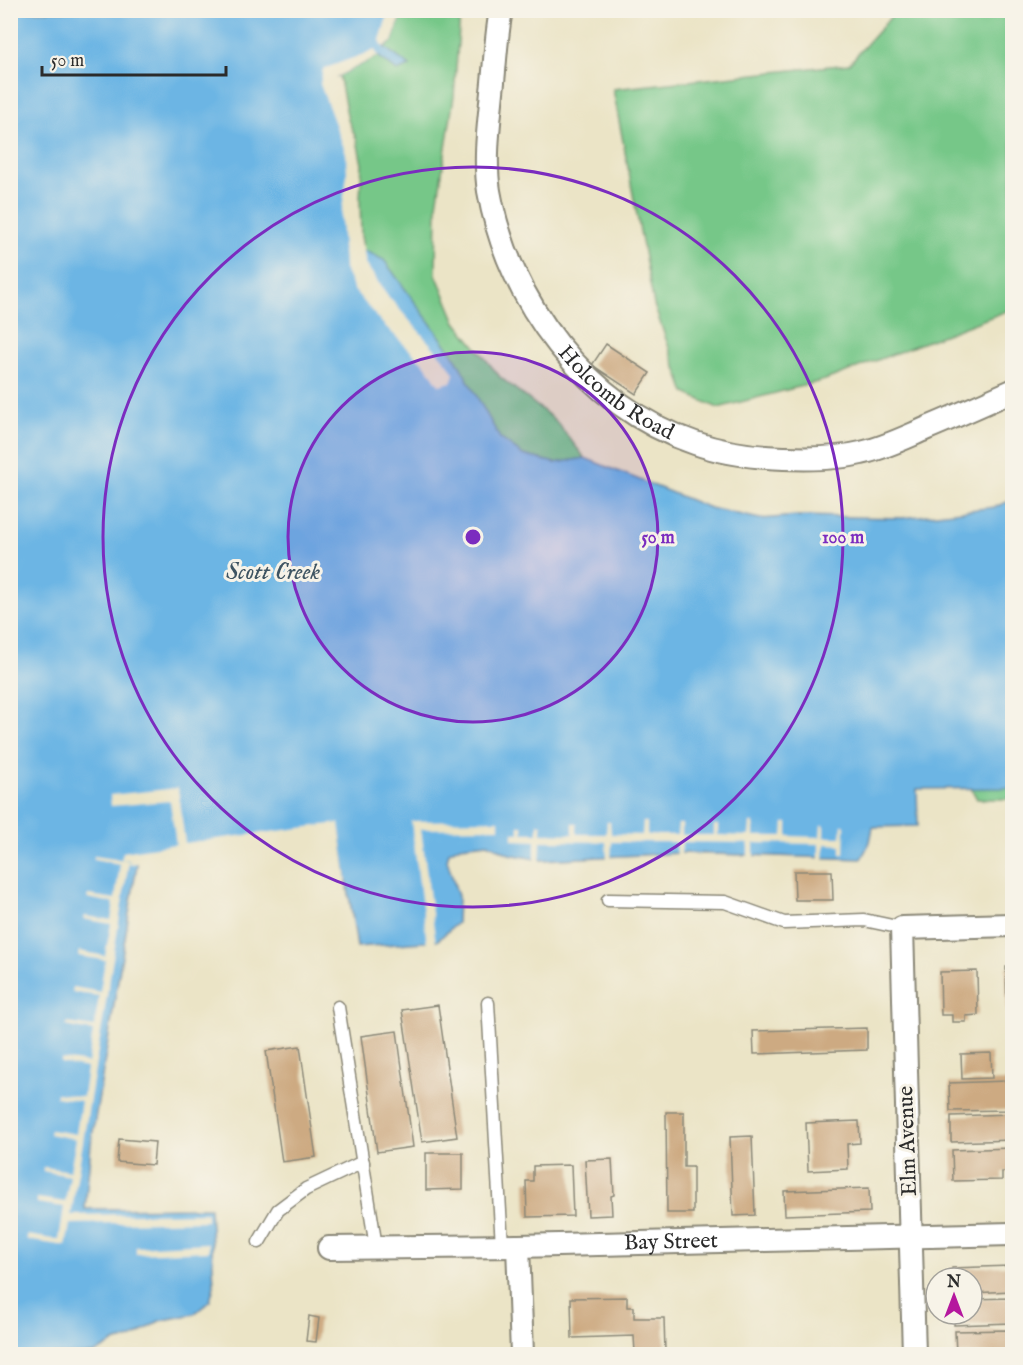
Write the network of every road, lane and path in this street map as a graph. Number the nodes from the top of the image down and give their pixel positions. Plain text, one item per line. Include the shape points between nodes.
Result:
1 (501, 10) edge
2 (1012, 391) edge
3 (608, 900) dead end
4 (1012, 925) edge
5 (902, 928) junction
6 (488, 1003) dead end
7 (338, 1007) dead end
8 (363, 1162) junction
9 (1012, 1234) edge
10 (911, 1237) junction
11 (259, 1242) dead end
12 (510, 1246) junction
13 (376, 1247) junction
14 (329, 1248) dead end
15 (522, 1354) edge
16 (914, 1354) edge

1 - 2 street, Holcomb Road via 488,153 489,189 498,227 520,285 556,342 604,391 633,413 696,444 766,457 826,458 861,454 889,445
3 - 5 lane via 724,902 784,923 864,920
4 - 5 street
5 - 10 street, Elm Avenue
6 - 12 lane
7 - 8 lane
8 - 11 lane via 306,1189 278,1210
8 - 13 lane
9 - 10 street, Bay Street
10 - 12 street, Bay Street
10 - 16 street, Elm Avenue
12 - 13 street, Bay Street
12 - 15 street
13 - 14 street, Bay Street

